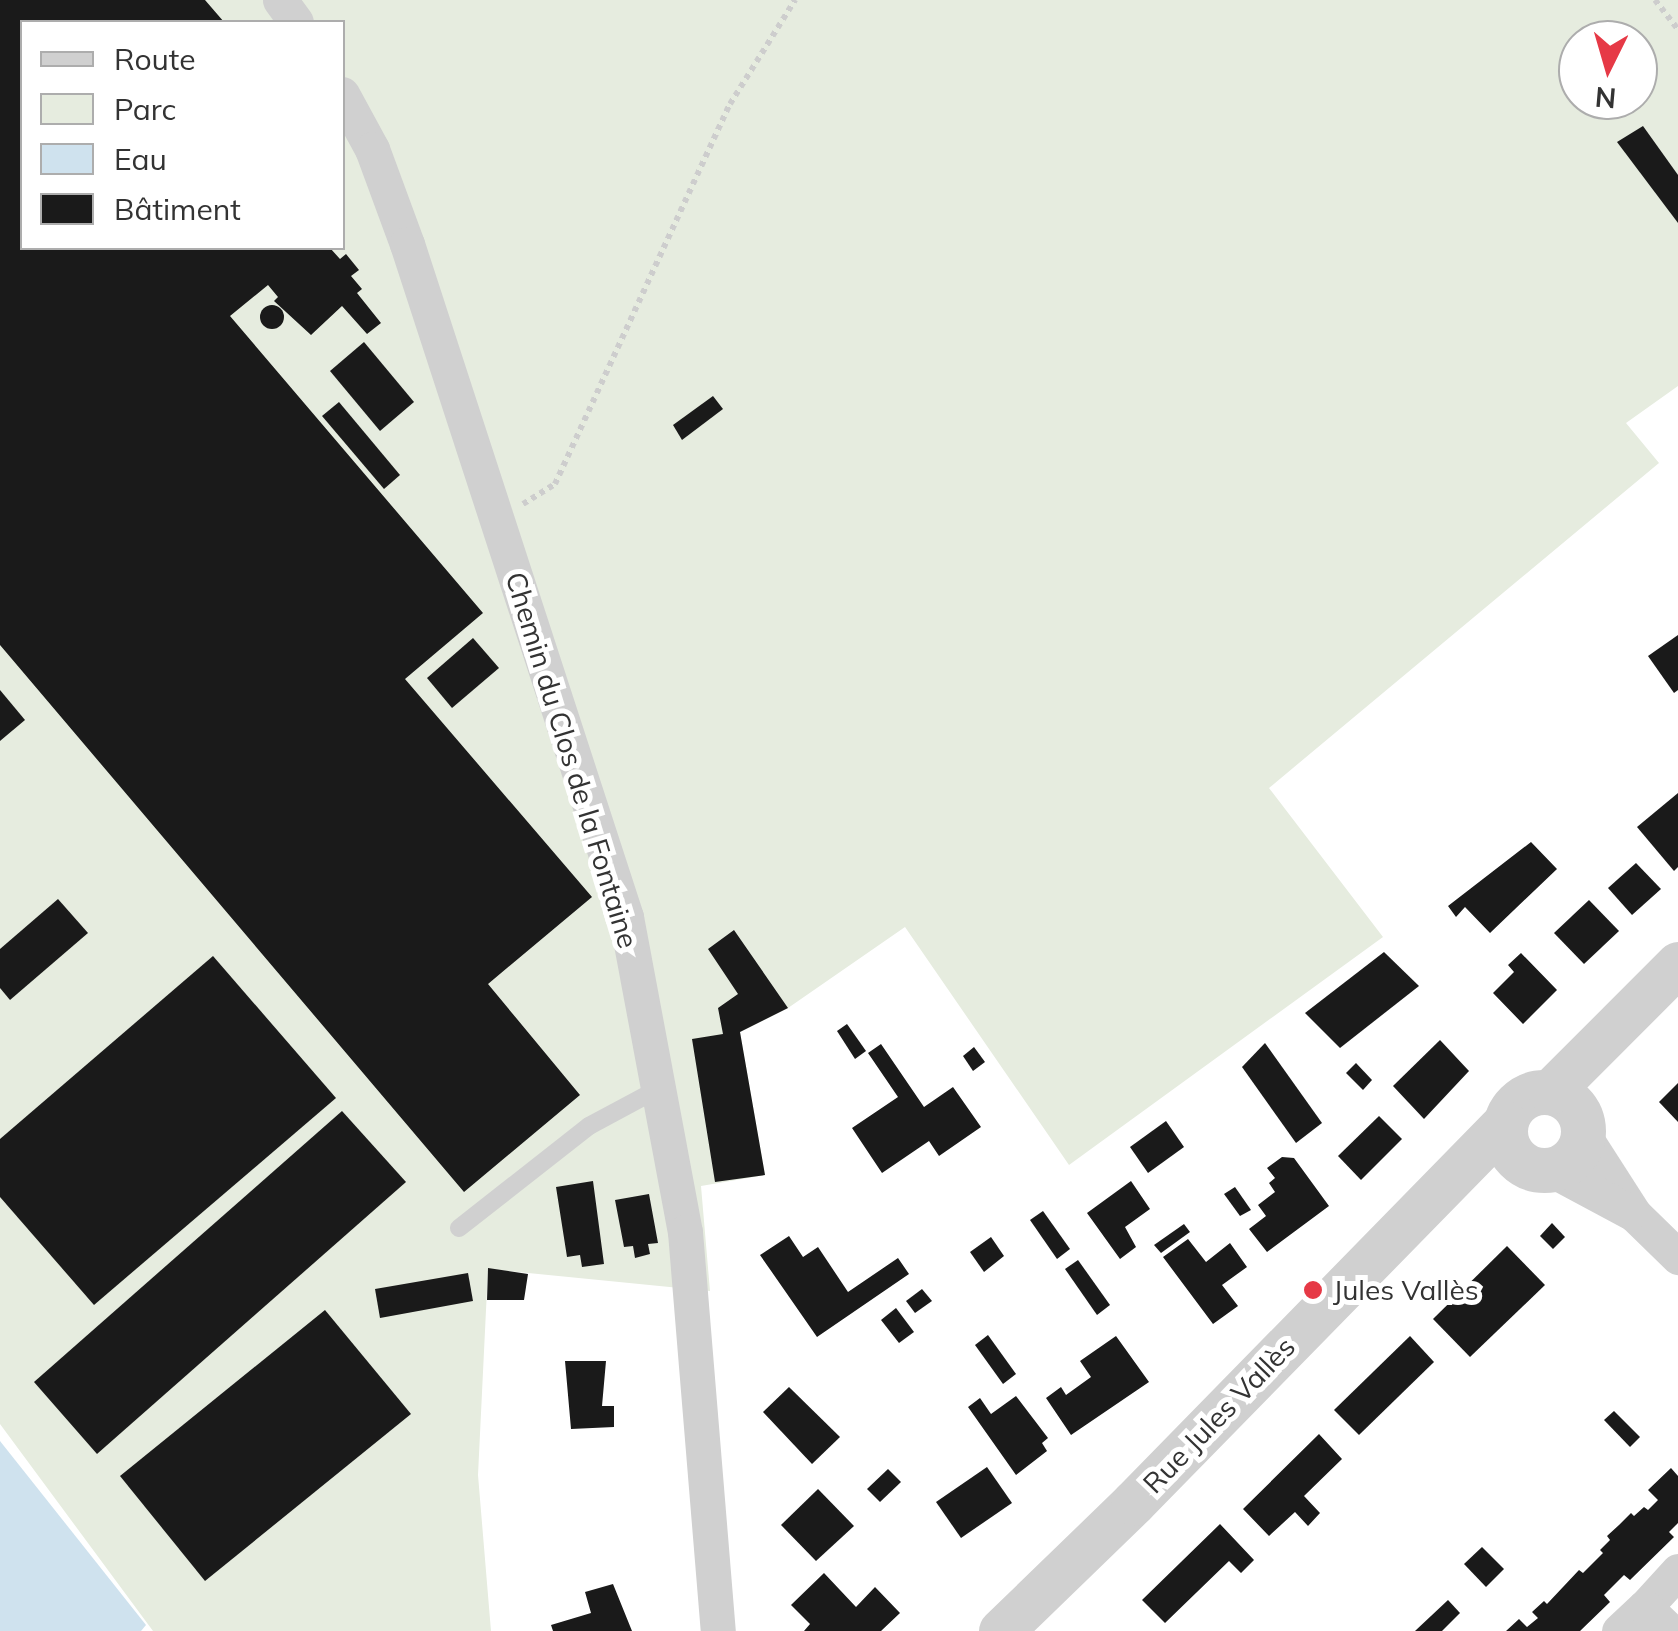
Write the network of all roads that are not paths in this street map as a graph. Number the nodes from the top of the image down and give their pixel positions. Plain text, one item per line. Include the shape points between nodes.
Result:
1 (345, 100) edge
2 (1678, 964) edge
3 (658, 1089) junction
4 (1572, 1114) junction
5 (1505, 1124) junction
6 (1542, 1170) junction
7 (1434, 1196) junction
8 (1634, 1214) junction
9 (459, 1228) dead end
10 (1678, 1257) edge
11 (1678, 1571) edge
12 (1658, 1619) edge
13 (718, 1631) edge
14 (1001, 1631) edge
15 (1619, 1631) edge

1 - 3 street, Chemin du Clos de la Fontaine via 372,149 407,244 626,918
2 - 4 street via 1626,1012
3 - 9 lane via 589,1126
3 - 13 street, Chemin du Clos de la Fontaine via 684,1232
4 - 5 street via 1522,1098
4 - 6 street via 1574,1158
4 - 8 street
5 - 6 street via 1516,1159
5 - 7 street, Rue Jules Vallès
6 - 7 street, Rue Jules Vallès
6 - 8 street
7 - 14 street, Rue Jules Vallès
8 - 10 street
11 - 12 street
12 - 15 street

